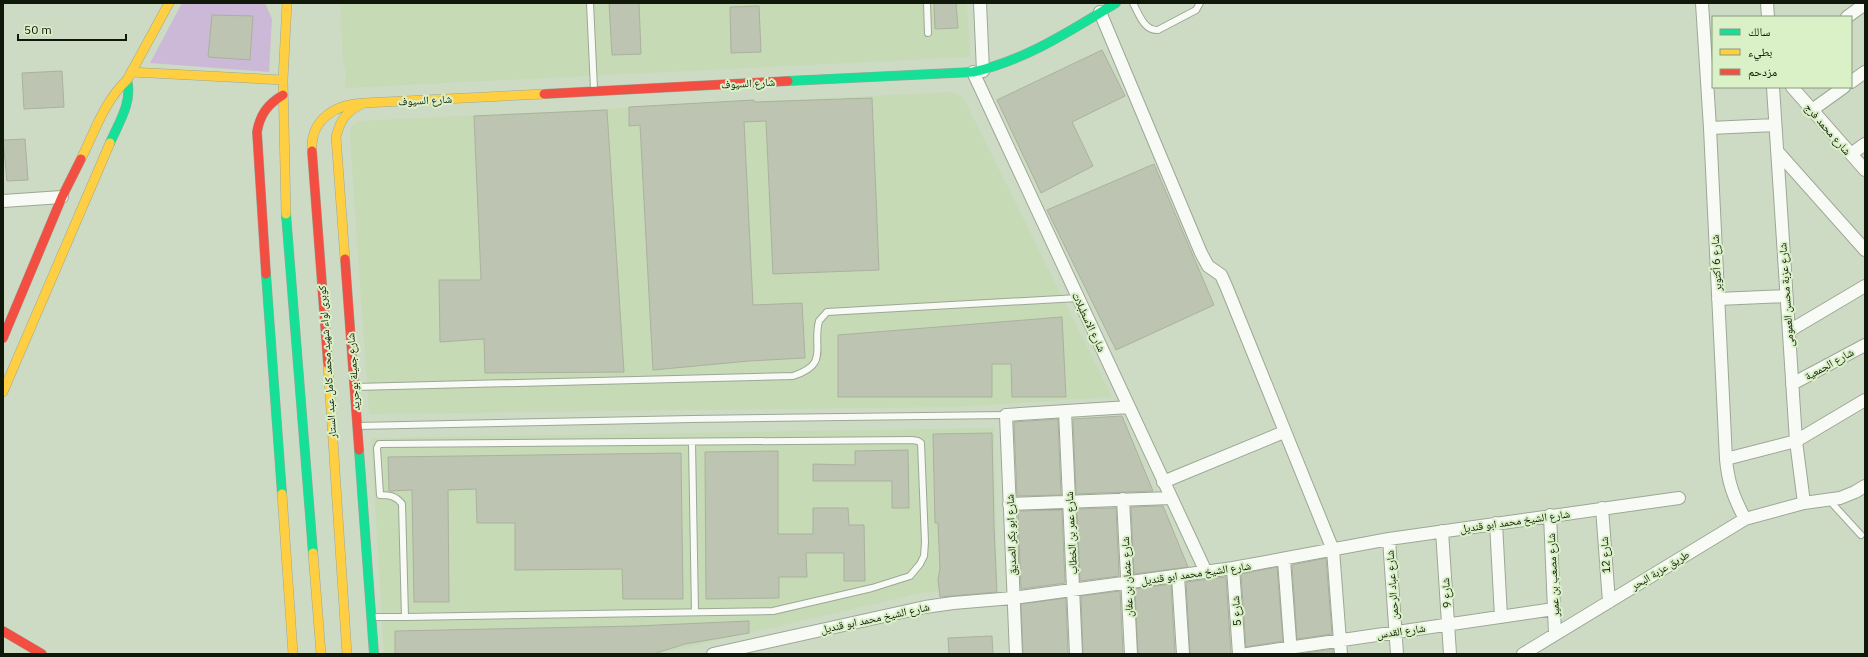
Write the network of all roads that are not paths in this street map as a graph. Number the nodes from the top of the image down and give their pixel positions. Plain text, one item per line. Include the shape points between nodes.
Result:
1 (169, 3) edge
2 (287, 3) edge
3 (590, 3) edge
4 (927, 3) edge
5 (980, 3) edge
6 (1116, 3) edge
7 (1133, 3) edge
8 (1200, 3) edge
9 (1702, 3) edge
10 (1865, 4) edge
11 (278, 9) dead end
12 (1100, 12) junction
13 (1848, 16) edge
14 (286, 27) junction
15 (928, 33) dead end
16 (978, 72) junction
17 (1865, 72) edge
18 (129, 76) junction
19 (283, 80) junction
20 (1852, 81) edge
21 (1773, 88) edge
22 (1793, 88) edge
23 (1843, 88) edge
24 (594, 91) junction
25 (283, 94) junction
26 (364, 103) junction
27 (1812, 110) junction
28 (1775, 125) junction
29 (1710, 128) junction
30 (1865, 144) edge
31 (1777, 151) junction
32 (1851, 154) junction
33 (1865, 170) edge
34 (62, 196) junction
35 (3, 201) edge
36 (1865, 250) edge
37 (1865, 286) edge
38 (1786, 296) junction
39 (1078, 298) junction
40 (1718, 299) junction
41 (1789, 331) junction
42 (3, 338) edge
43 (1865, 345) edge
44 (1792, 384) junction
45 (354, 387) junction
46 (3, 392) edge
47 (1865, 400) edge
48 (1129, 407) junction
49 (1065, 411) junction
50 (1006, 416) junction
51 (357, 426) junction
52 (1284, 432) junction
53 (1796, 441) junction
54 (692, 442) junction
55 (1726, 459) junction
56 (1163, 482) junction
57 (1865, 486) edge
58 (1171, 498) junction
59 (1679, 498) dead end
60 (1123, 499) junction
61 (1829, 500) junction
62 (1069, 502) junction
63 (1804, 503) junction
64 (1009, 504) junction
65 (1602, 508) junction
66 (1550, 515) junction
67 (1745, 519) junction
68 (1496, 523) junction
69 (1442, 531) junction
70 (1861, 535) dead end
71 (1389, 539) junction
72 (1333, 550) junction
73 (1284, 560) junction
74 (1233, 568) junction
75 (1206, 572) junction
76 (1178, 576) junction
77 (1127, 583) junction
78 (1073, 590) junction
79 (1013, 598) junction
80 (1609, 602) junction
81 (1554, 609) junction
82 (695, 612) junction
83 (371, 617) junction
84 (405, 617) junction
85 (1501, 617) junction
86 (1448, 624) junction
87 (3, 631) edge
88 (1395, 632) junction
89 (1555, 634) junction
90 (1340, 640) junction
91 (1290, 651) edge
92 (42, 654) edge
93 (293, 654) edge
94 (321, 654) edge
95 (347, 654) edge
96 (374, 654) edge
97 (714, 654) edge
98 (1016, 654) edge
99 (1076, 654) edge
100 (1131, 654) edge
101 (1183, 654) edge
102 (1239, 654) edge
103 (1247, 654) edge
104 (1341, 654) edge
105 (1397, 654) edge
106 (1450, 654) edge
107 (1523, 654) edge

1 - 18 main road
2 - 14 main road
3 - 24 lane
4 - 15 lane
5 - 16 street
6 - 12 main road, شارع السيوف
7 - 8 lane via 1146,24 1154,30 1163,28 1196,10
9 - 29 street, شارع 6 أكتوبر
10 - 13 street
11 - 14 main road
12 - 16 main road, شارع السيوف via 1035,50 1006,64
12 - 52 street via 1201,253 1208,266 1220,275 1226,286
14 - 19 main road
16 - 24 main road, شارع السيوف
16 - 39 street, شارع الاسطبلات
17 - 20 street
18 - 19 main road
18 - 34 main road via 110,100
18 - 46 main road via 129,97 126,106
19 - 25 main road
21 - 28 street, شارع عزبة محسن العمومى
22 - 27 street, شارع محمد فرج
23 - 27 street
24 - 26 main road, شارع السيوف
25 - 93 main road via 270,102 262,113 257,126 256,140
25 - 94 main road via 286,213 294,333
26 - 45 main road, شارع جميلة بوحريد via 353,107 344,115 338,125 336,137
26 - 95 main road, كوبرى لواء شهيد محمد كامل عبد الستار via 351,102 327,113 319,123 312,148
27 - 32 street, شارع محمد فرج
28 - 29 street
28 - 31 street, شارع عزبة محسن العمومى
29 - 40 street, شارع 6 أكتوبر
30 - 32 street
31 - 36 street
31 - 38 street, شارع عزبة محسن العمومى
32 - 33 street, شارع محمد فرج
34 - 35 street
34 - 42 main road
37 - 41 street
38 - 40 street
38 - 41 street, شارع عزبة محسن العمومى
39 - 45 lane via 827,312 819,321 818,354 815,361 809,369 793,376
39 - 48 street, شارع الاسطبلات
40 - 55 street, شارع 6 أكتوبر
41 - 44 street, شارع عزبة محسن العمومى
43 - 44 street, شارع الجمعية
44 - 53 street, شارع عزبة محسن العمومى
45 - 51 main road, شارع جميلة بوحريد
47 - 53 street
48 - 49 street
48 - 56 street, شارع الاسطبلات
49 - 50 street
49 - 62 street, شارع عمر بن الخطاب
50 - 51 lane
50 - 64 street, شارع ابو بكر الصديق
51 - 83 main road, شارع جميلة بوحريد
52 - 56 street
52 - 72 street
53 - 55 street
53 - 63 street, شارع عزبة محسن العمومى
54 - 82 lane
54 - 82 lane via 918,441 922,447 926,542 924,556 910,576 872,588 772,611
54 - 84 lane via 378,445 380,495 398,498 402,504
55 - 67 street, شارع 6 أكتوبر via 1733,495
56 - 58 street, شارع الاسطبلات
57 - 61 street, طريق عزبة البحر via 1847,496
58 - 60 street
58 - 75 street, شارع الاسطبلات
59 - 65 street, شارع الشيخ محمد ابو قنديل
60 - 62 street
60 - 77 street, شارع عثمان بن عفان
61 - 63 street, طريق عزبة البحر
61 - 70 lane
62 - 64 street
62 - 78 street, شارع عمر بن الخطاب
63 - 67 street, طريق عزبة البحر
64 - 79 street, شارع ابو بكر الصديق
65 - 66 street, شارع الشيخ محمد ابو قنديل
65 - 80 street, شارع 12
66 - 68 street, شارع الشيخ محمد ابو قنديل
66 - 81 street, شارع مصعب بن عمير
67 - 80 street, طريق عزبة البحر
68 - 69 street, شارع الشيخ محمد ابو قنديل
68 - 85 street
69 - 71 street, شارع الشيخ محمد ابو قنديل
69 - 86 street, شارع 9
71 - 72 street, شارع الشيخ محمد ابو قنديل
71 - 88 street, شارع عباد الرحمن
72 - 73 street, شارع الشيخ محمد ابو قنديل
72 - 90 street
73 - 74 street, شارع الشيخ محمد ابو قنديل
73 - 91 street
74 - 75 street, شارع الشيخ محمد ابو قنديل
74 - 102 street, شارع 5
75 - 76 street, شارع الشيخ محمد ابو قنديل
76 - 77 street, شارع الشيخ محمد ابو قنديل
76 - 101 street
77 - 78 street, شارع الشيخ محمد ابو قنديل
77 - 100 street, شارع عثمان بن عفان
78 - 79 street, شارع الشيخ محمد ابو قنديل
78 - 99 street, شارع عمر بن الخطاب
79 - 97 street, شارع الشيخ محمد ابو قنديل via 953,603 899,612
79 - 98 street, شارع ابو بكر الصديق
80 - 89 street, طريق عزبة البحر
81 - 85 street, شارع القدس
81 - 89 street, شارع مصعب بن عمير
82 - 84 lane
83 - 84 lane
83 - 96 main road, شارع جميلة بوحريد
85 - 86 street, شارع القدس
86 - 88 street, شارع القدس
86 - 106 street, شارع 9
87 - 92 main road
88 - 90 street, شارع القدس
88 - 105 street, شارع عباد الرحمن
89 - 107 street, طريق عزبة البحر
90 - 91 street, شارع القدس
90 - 104 street
91 - 103 street, شارع القدس

